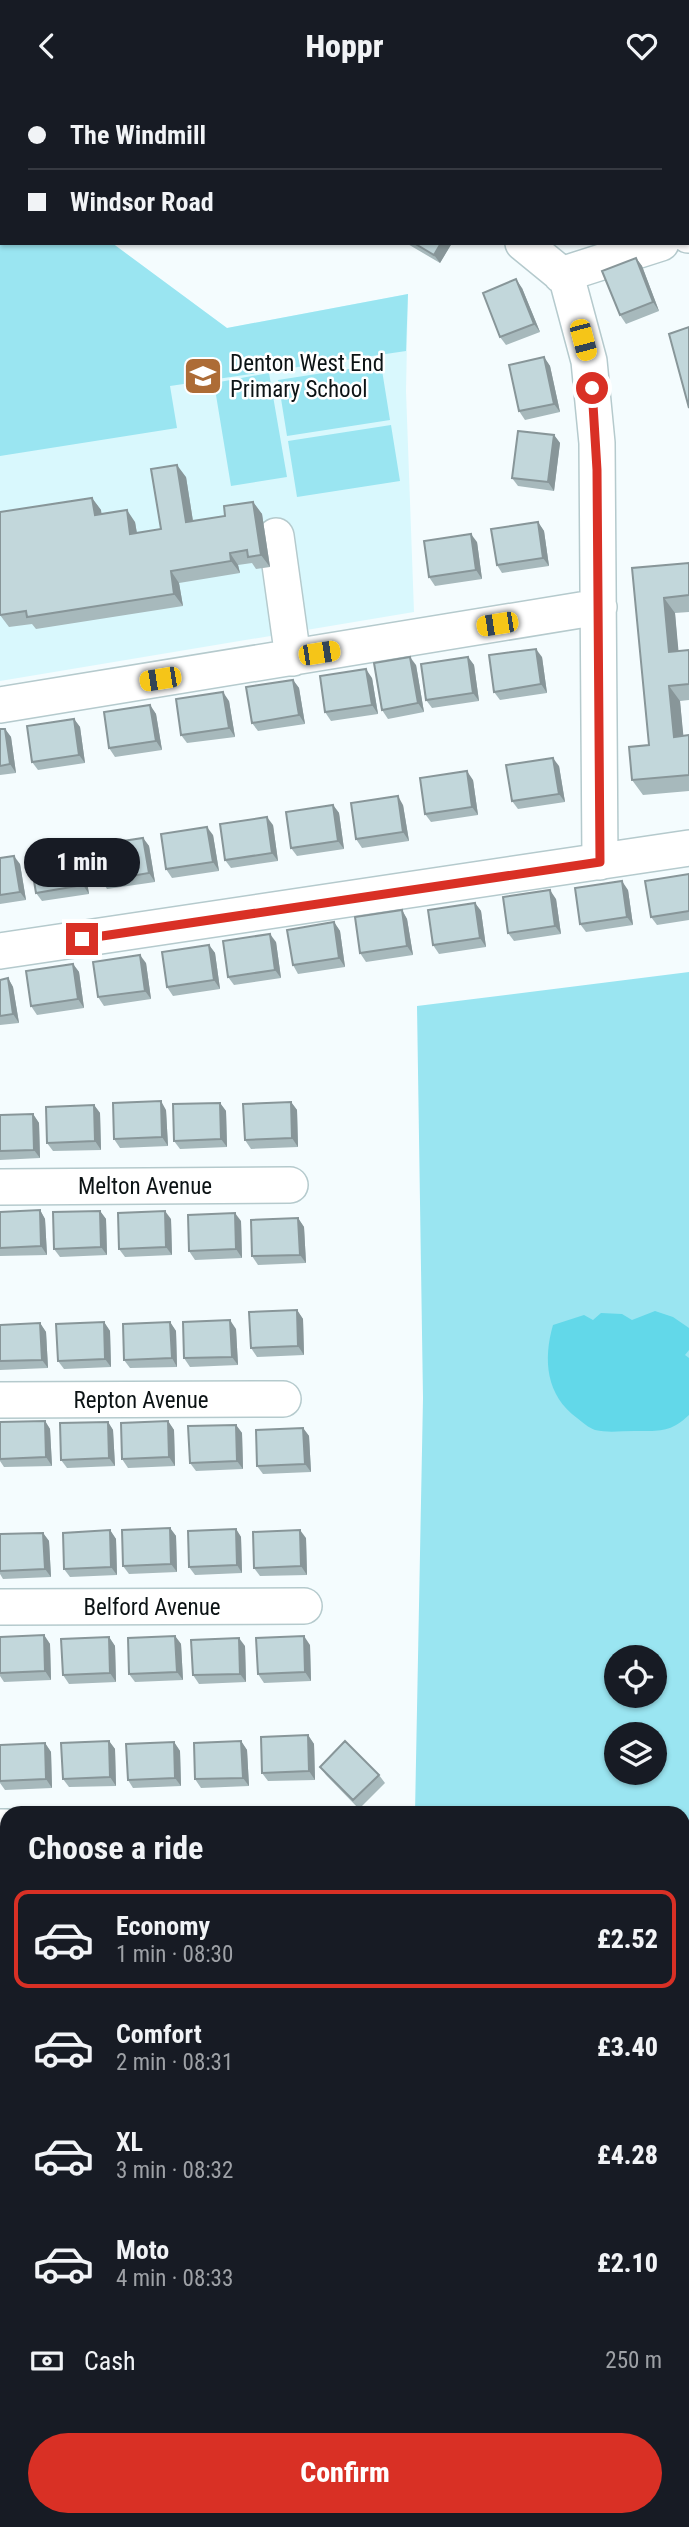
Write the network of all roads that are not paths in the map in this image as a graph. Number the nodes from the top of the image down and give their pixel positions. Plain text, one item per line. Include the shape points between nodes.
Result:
1 (525, 245) edge
2 (655, 245) edge
3 (561, 275) junction
4 (276, 536) dead end
5 (599, 607) junction
6 (293, 657) junction
7 (0, 705) edge
8 (689, 848) edge
9 (600, 862) junction
10 (0, 951) edge
11 (290, 1185) dead end
12 (0, 1187) edge
13 (283, 1399) dead end
14 (0, 1400) edge
15 (304, 1606) dead end
16 (0, 1607) edge

1 - 3 street
2 - 3 street
3 - 5 street via 567,279 589,361 597,443
4 - 6 street
5 - 6 street
5 - 9 street
6 - 7 street
8 - 9 street
9 - 10 street
11 - 12 street, Melton Avenue
13 - 14 street, Repton Avenue
15 - 16 street, Belford Avenue

